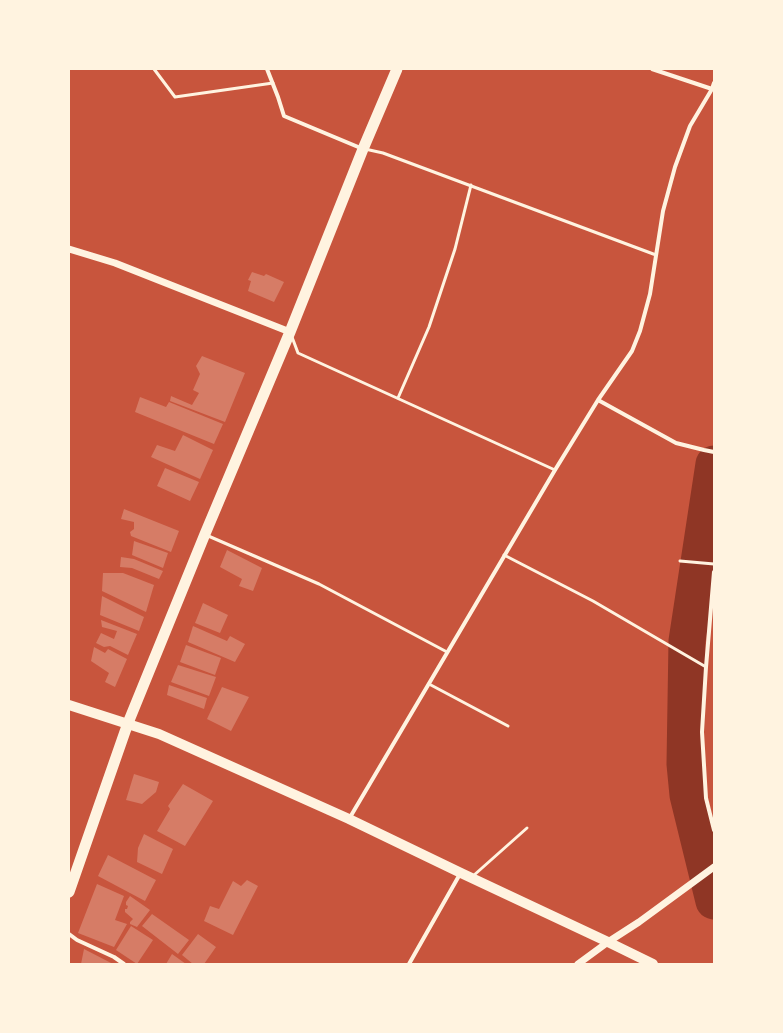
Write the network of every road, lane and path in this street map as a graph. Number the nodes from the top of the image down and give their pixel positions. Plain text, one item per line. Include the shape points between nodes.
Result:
1 (154, 69) edge
2 (267, 69) edge
3 (397, 69) edge
4 (652, 69) edge
5 (273, 83) junction
6 (714, 83) edge
7 (712, 89) junction
8 (363, 149) junction
9 (471, 185) junction
10 (69, 249) edge
11 (656, 255) junction
12 (290, 332) junction
13 (398, 398) junction
14 (598, 400) junction
15 (714, 452) edge
16 (555, 470) junction
17 (205, 534) junction
18 (504, 555) junction
19 (680, 561) dead end
20 (714, 564) edge
21 (714, 572) edge
22 (447, 652) junction
23 (706, 667) junction
24 (428, 684) junction
25 (69, 705) edge
26 (128, 723) junction
27 (508, 726) dead end
28 (349, 819) junction
29 (527, 828) dead end
30 (714, 830) edge
31 (714, 867) edge
32 (461, 873) junction
33 (470, 878) junction
34 (69, 892) edge
35 (69, 934) edge
36 (608, 942) junction
37 (124, 964) edge
38 (409, 964) edge
39 (578, 964) edge
40 (653, 964) edge

1 - 5 lane via 175,98
2 - 5 street
3 - 8 highway
4 - 7 street
5 - 8 street via 284,116
6 - 7 street
7 - 11 street via 690,126 675,167 663,211
8 - 9 lane via 384,152
8 - 12 highway
9 - 11 lane
9 - 13 lane via 455,249 429,327
10 - 12 street via 114,263
11 - 14 street via 650,294 632,351
12 - 13 lane via 298,352
12 - 17 highway
13 - 16 lane
14 - 15 street via 676,443
14 - 16 street
16 - 18 street
17 - 22 lane via 319,584
17 - 26 highway
18 - 22 street
18 - 23 lane via 593,601
19 - 20 lane
21 - 23 street
22 - 24 street
23 - 30 street via 702,732 706,798
24 - 27 lane
24 - 28 street
25 - 26 main road
26 - 28 main road via 159,734
26 - 34 highway
28 - 32 main road
29 - 33 lane
31 - 36 street
32 - 33 main road
32 - 38 street
33 - 36 main road
35 - 37 street
36 - 39 street
36 - 40 main road

